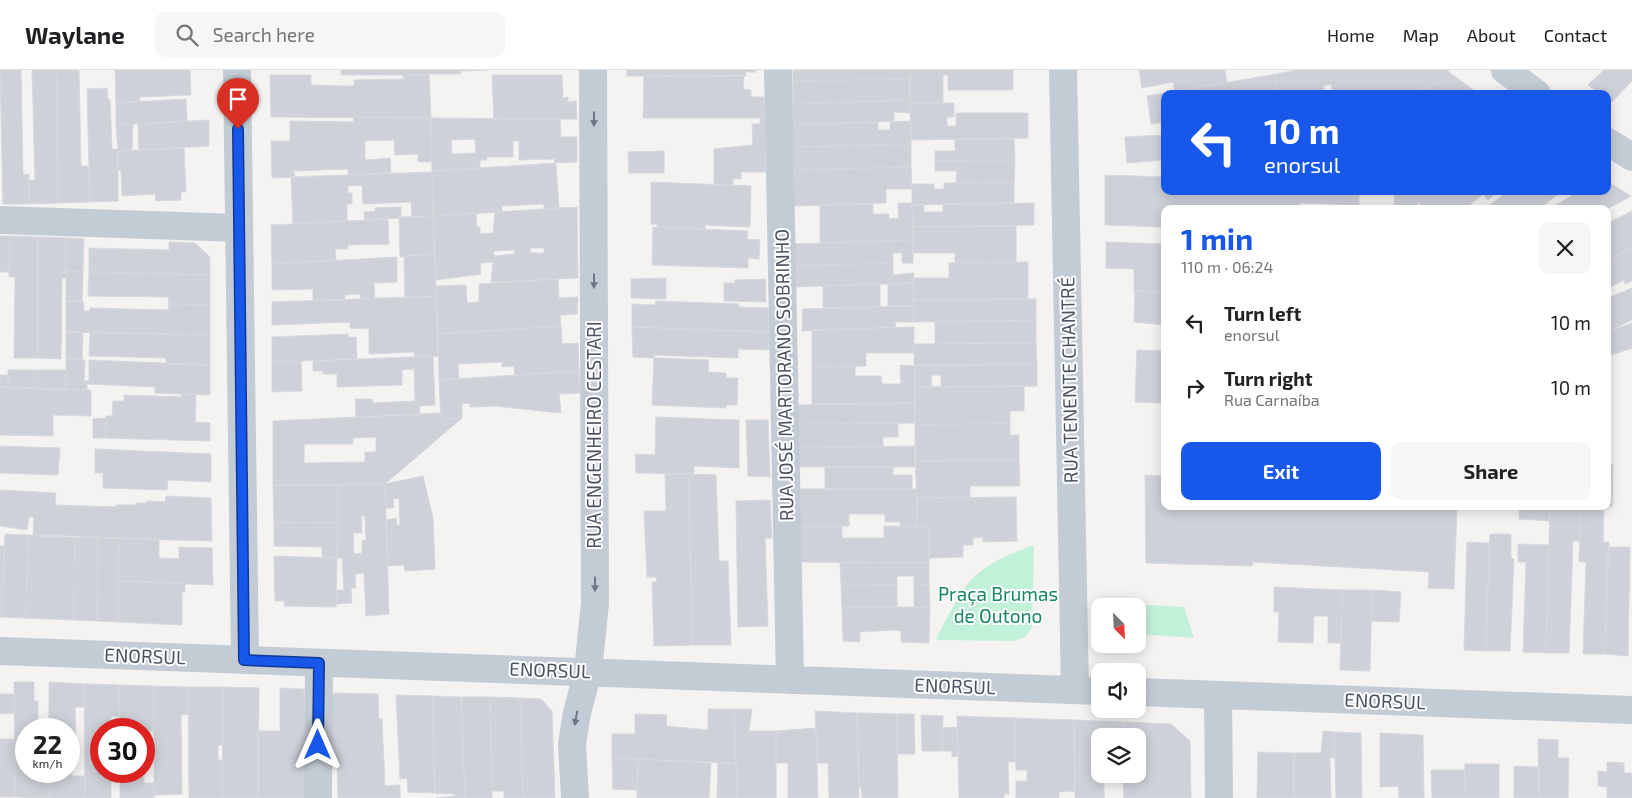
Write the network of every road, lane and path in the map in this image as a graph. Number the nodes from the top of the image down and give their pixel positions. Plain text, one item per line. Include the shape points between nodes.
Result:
1 (237, 70) edge
2 (593, 70) edge
3 (778, 70) edge
4 (1062, 70) edge
5 (1505, 70) edge
6 (1532, 90) edge
7 (1611, 144) edge
8 (1632, 157) edge
9 (0, 220) edge
10 (239, 228) junction
11 (0, 651) edge
12 (244, 660) junction
13 (319, 663) junction
14 (588, 671) junction
15 (790, 680) junction
16 (1087, 691) edge
17 (1146, 692) edge
18 (1218, 695) junction
19 (1632, 710) edge
20 (318, 798) edge
21 (575, 798) edge
22 (1219, 798) edge

1 - 10 street
2 -> 14 street, RUA ENGENHEIRO CESTARI via 595,603
3 - 15 street, RUA JOSÉ MARTORANO SOBRINHO
4 - 16 street, RUA TENENTE CHANTRÉ
5 - 6 street
7 - 8 street
9 - 10 street
10 - 12 street
11 - 12 street, ENORSUL
12 - 13 street, ENORSUL
13 - 14 street, ENORSUL
13 - 20 street
14 - 15 street, ENORSUL
14 -> 21 street, RUA ENGENHEIRO CESTARI via 576,713 572,744
15 - 16 street, ENORSUL
17 - 18 street, ENORSUL
18 - 19 street, ENORSUL
18 - 22 street

